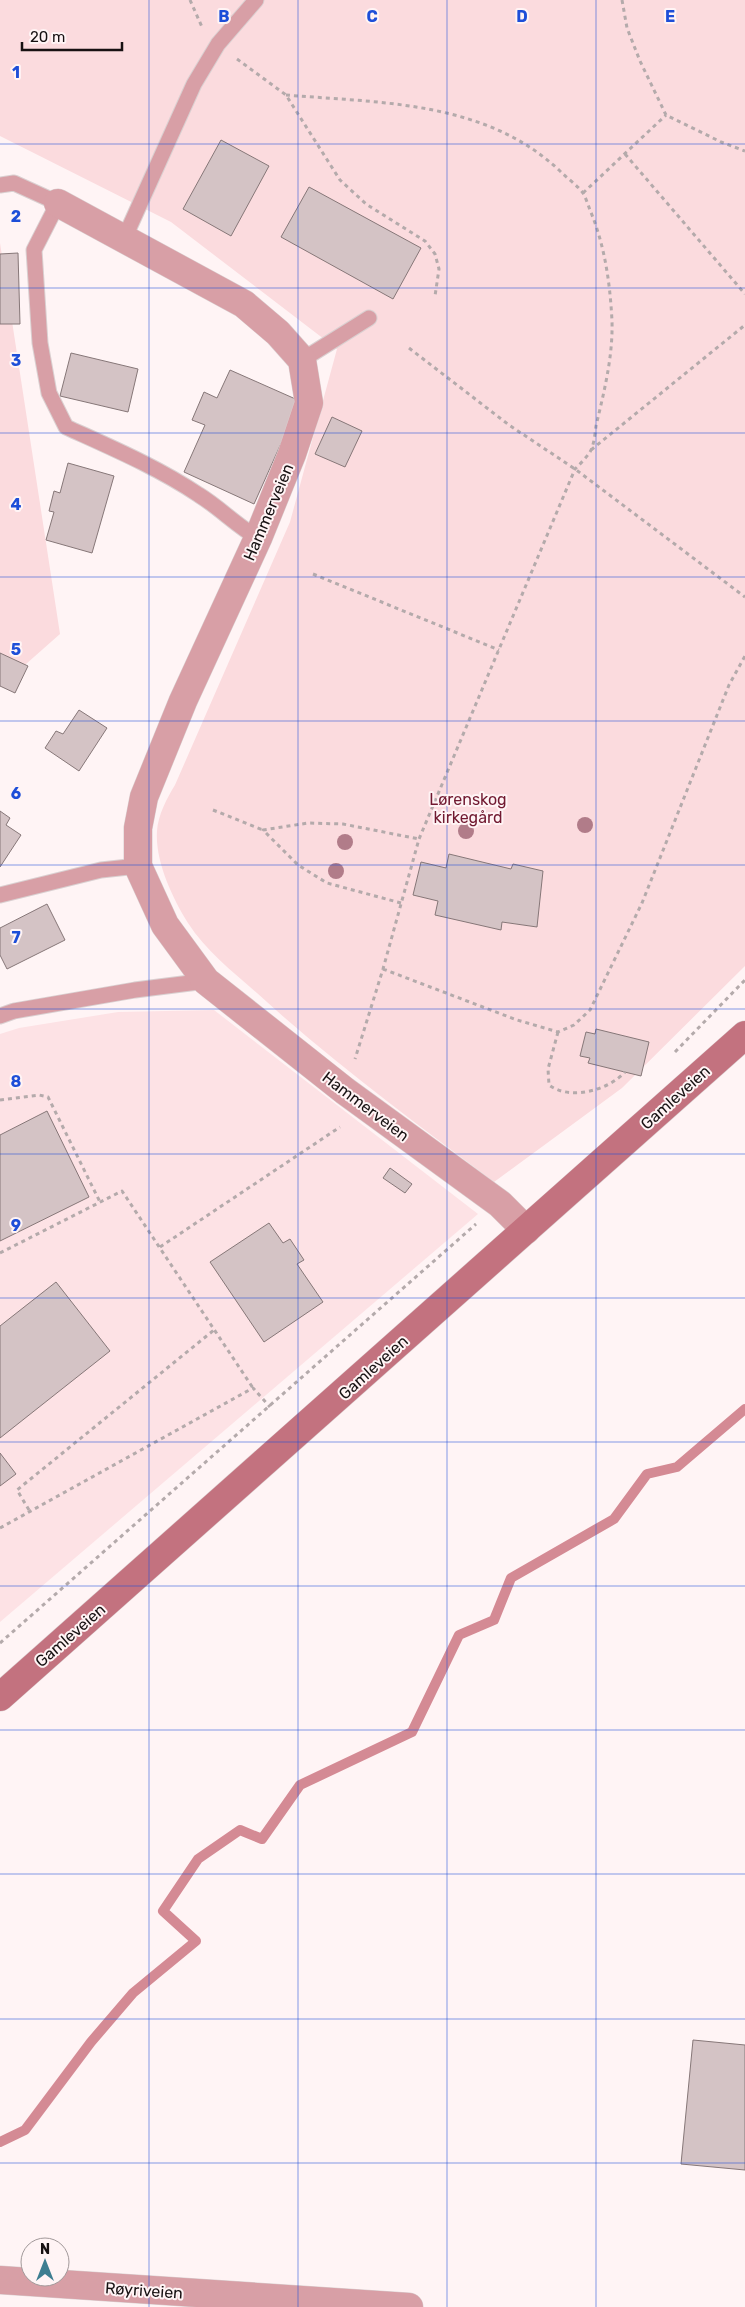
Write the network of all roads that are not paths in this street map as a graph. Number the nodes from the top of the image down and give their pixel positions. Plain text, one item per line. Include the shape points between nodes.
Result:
1 (256, 0) edge
2 (0, 185) edge
3 (58, 203) junction
4 (124, 239) junction
5 (369, 318) dead end
6 (302, 360) junction
7 (258, 538) junction
8 (138, 866) junction
9 (0, 895) edge
10 (206, 981) junction
11 (0, 1016) edge
12 (745, 1035) edge
13 (526, 1230) junction
14 (0, 1697) edge
15 (0, 2280) edge
16 (409, 2307) edge

1 - 4 lane via 218,44 194,84
2 - 3 lane via 14,183
3 - 4 street
3 - 7 lane via 34,250 40,343 49,393 66,427 136,457 166,474
4 - 6 street via 244,304 278,332
5 - 6 lane
6 - 7 street, Hammerveien via 309,403
7 - 8 street, Hammerveien via 183,701 144,797 138,828
8 - 9 lane via 101,870
8 - 10 street, Hammerveien via 165,925
10 - 11 lane via 125,992
10 - 13 street, Hammerveien via 345,1091 500,1204
12 - 13 main road, Gamleveien
13 - 14 main road, Gamleveien
15 - 16 street, Røyriveien

